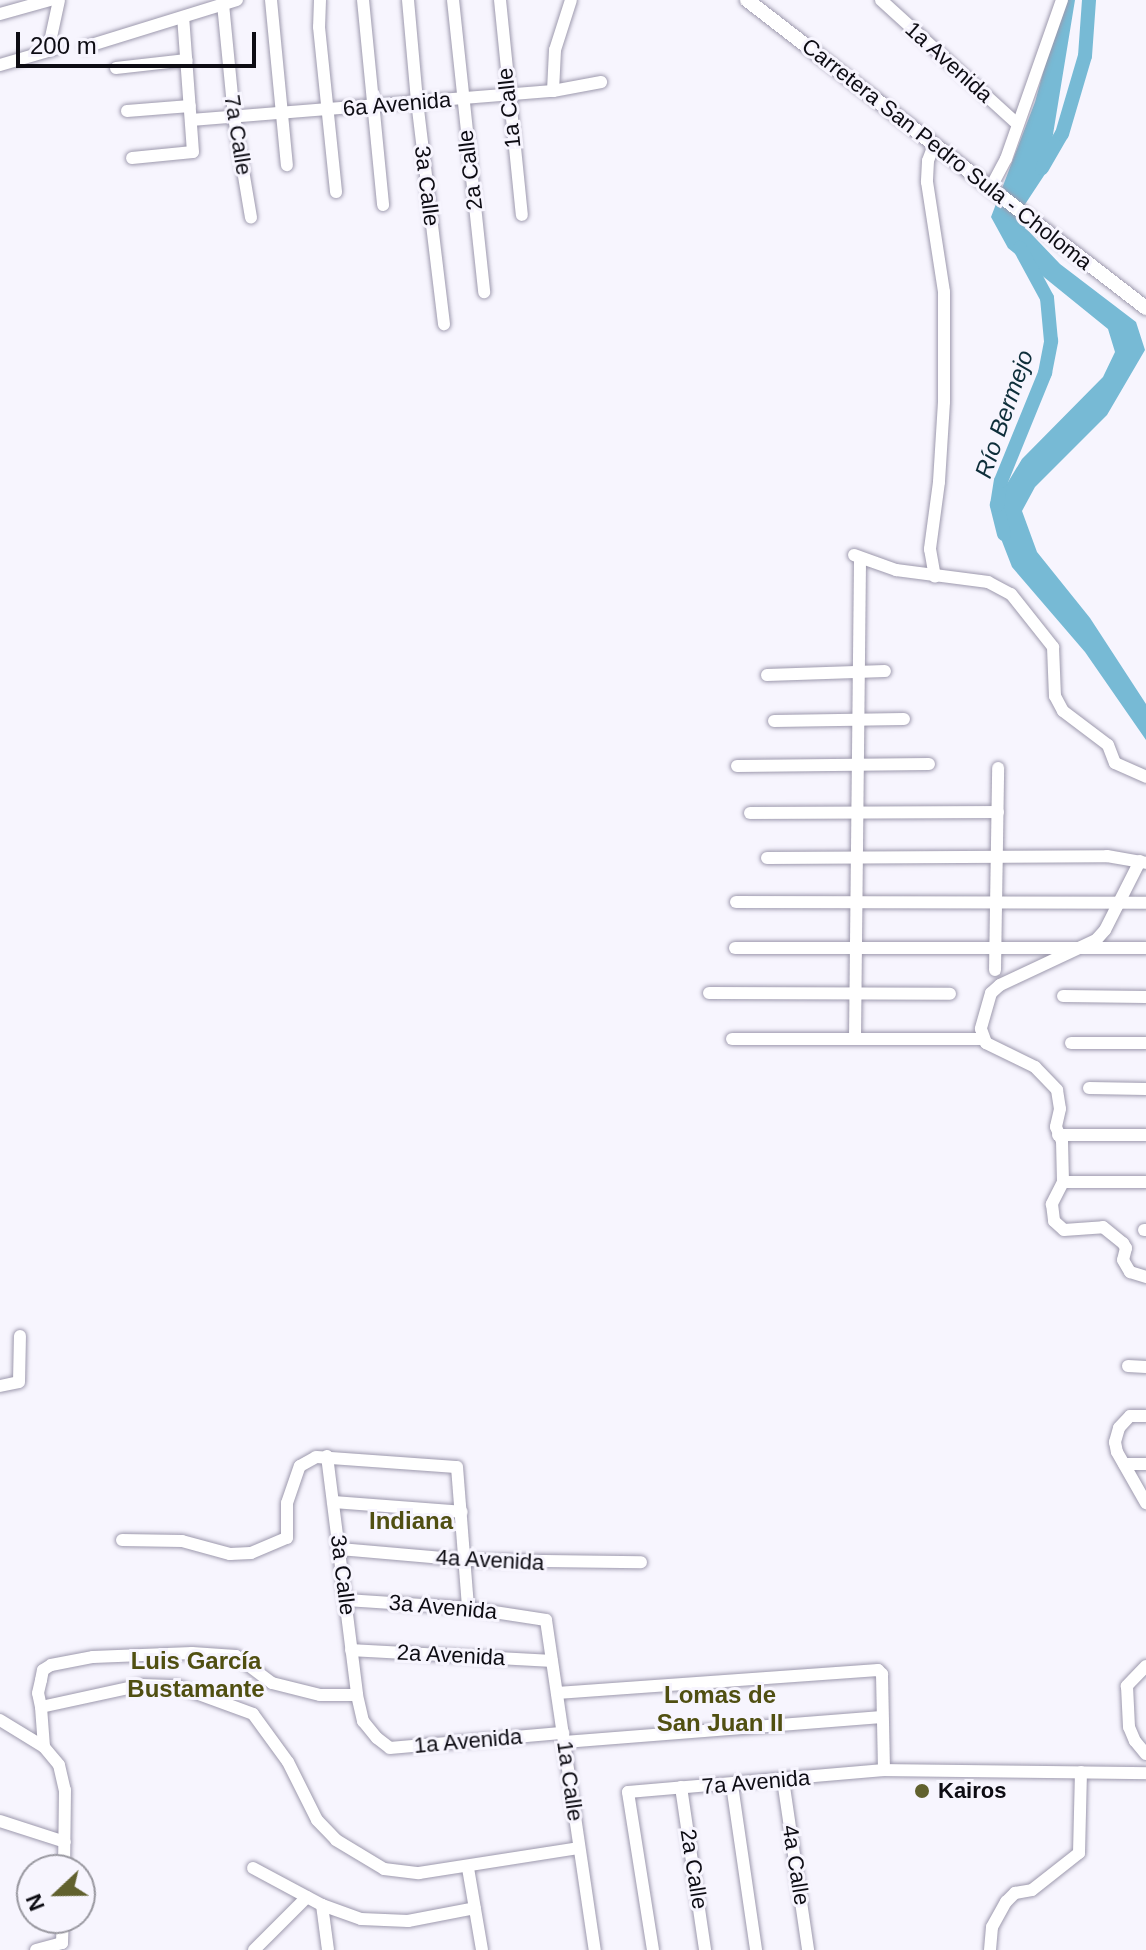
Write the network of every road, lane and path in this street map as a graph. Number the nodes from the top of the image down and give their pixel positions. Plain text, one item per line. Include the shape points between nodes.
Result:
1 (50, 0) edge
2 (59, 0) edge
3 (237, 0) edge
4 (271, 0) edge
5 (320, 0) edge
6 (363, 0) edge
7 (408, 0) edge
8 (453, 0) edge
9 (500, 0) edge
10 (571, 0) edge
11 (747, 0) edge
12 (881, 0) edge
13 (1062, 0) edge
14 (223, 4) junction
15 (763, 5) edge
16 (190, 10) edge
17 (0, 14) edge
18 (85, 47) dead end
19 (187, 60) junction
20 (0, 65) edge
21 (116, 68) dead end
22 (601, 82) dead end
23 (553, 91) junction
24 (507, 95) junction
25 (461, 99) junction
26 (417, 103) junction
27 (190, 106) junction
28 (373, 106) junction
29 (328, 110) junction
30 (127, 111) dead end
31 (282, 113) junction
32 (234, 117) junction
33 (191, 120) junction
34 (1016, 123) junction
35 (934, 145) junction
36 (132, 158) dead end
37 (287, 165) dead end
38 (993, 189) junction
39 (336, 192) dead end
40 (383, 205) dead end
41 (522, 215) dead end
42 (251, 218) dead end
43 (484, 292) dead end
44 (1146, 308) edge
45 (444, 324) dead end
46 (935, 577) junction
47 (885, 671) dead end
48 (859, 672) junction
49 (767, 675) dead end
50 (904, 719) dead end
51 (858, 720) junction
52 (774, 721) dead end
53 (929, 764) dead end
54 (858, 765) junction
55 (737, 766) dead end
56 (998, 768) dead end
57 (1146, 777) edge
58 (858, 812) junction
59 (998, 812) junction
60 (750, 813) dead end
61 (857, 857) junction
62 (997, 857) junction
63 (767, 858) dead end
64 (1143, 862) edge
65 (736, 902) dead end
66 (857, 902) junction
67 (996, 903) junction
68 (1119, 903) junction
69 (1146, 903) edge
70 (735, 948) dead end
71 (856, 948) junction
72 (1078, 948) junction
73 (1146, 948) edge
74 (995, 949) junction
75 (995, 970) dead end
76 (709, 993) dead end
77 (856, 994) junction
78 (950, 994) dead end
79 (1063, 996) dead end
80 (1146, 997) edge
81 (732, 1039) dead end
82 (855, 1039) junction
83 (982, 1039) junction
84 (1071, 1043) dead end
85 (1146, 1043) edge
86 (1089, 1088) dead end
87 (1146, 1089) edge
88 (1058, 1135) junction
89 (1146, 1135) edge
90 (1063, 1182) junction
91 (1146, 1182) edge
92 (1146, 1277) edge
93 (20, 1336) dead end
94 (1128, 1366) dead end
95 (1146, 1367) edge
96 (0, 1386) edge
97 (1146, 1416) edge
98 (327, 1456) junction
99 (1124, 1464) junction
100 (1146, 1464) edge
101 (333, 1502) junction
102 (1146, 1503) edge
103 (462, 1512) junction
104 (122, 1540) dead end
105 (340, 1549) junction
106 (466, 1560) junction
107 (641, 1562) dead end
108 (346, 1600) junction
109 (468, 1608) junction
110 (539, 1616) joint
111 (351, 1650) junction
112 (552, 1661) junction
113 (1146, 1666) edge
114 (557, 1693) junction
115 (357, 1695) junction
116 (41, 1707) junction
117 (882, 1717) junction
118 (0, 1720) edge
119 (564, 1737) junction
120 (1135, 1741) junction
121 (44, 1747) junction
122 (1146, 1754) edge
123 (884, 1770) junction
124 (1081, 1772) junction
125 (1145, 1773) edge
126 (783, 1780) junction
127 (732, 1785) junction
128 (681, 1787) junction
129 (0, 1821) edge
130 (65, 1842) junction
131 (578, 1848) junction
132 (65, 1854) edge
133 (253, 1868) dead end
134 (468, 1868) junction
135 (307, 1897) junction
136 (322, 1905) junction
137 (475, 1908) junction
138 (62, 1934) edge
139 (62, 1943) junction
140 (39, 1949) edge
141 (76, 1950) edge
142 (254, 1950) edge
143 (328, 1950) edge
144 (482, 1950) edge
145 (595, 1950) edge
146 (653, 1950) edge
147 (705, 1950) edge
148 (756, 1950) edge
149 (808, 1950) edge
150 (990, 1950) edge

1 - 17 street
2 - 20 street via 51,50
3 - 14 street
4 - 31 street
5 - 29 street
6 - 28 street
7 - 26 street, 3a Calle
8 - 25 street, 2a Calle
9 - 24 street, 1a Calle
10 - 23 street via 555,50
11 - 15 main road, Carretera San Pedro Sula - Choloma
12 - 34 street, 1a Avenida
13 - 34 street
14 - 16 street
14 - 32 street, 7a Calle
15 - 35 main road, Carretera San Pedro Sula - Choloma
16 - 18 street
16 - 19 street
19 - 21 street
19 - 27 street
22 - 23 street, 6a Avenida
23 - 24 street, 6a Avenida
24 - 25 street, 6a Avenida
24 - 41 street, 1a Calle
25 - 26 street, 6a Avenida
25 - 43 street, 2a Calle
26 - 28 street, 6a Avenida
26 - 45 street, 3a Calle
27 - 30 street
27 - 33 street
28 - 29 street, 6a Avenida
28 - 40 street
29 - 31 street, 6a Avenida
29 - 39 street
31 - 32 street, 6a Avenida
31 - 37 street
32 - 33 street, 6a Avenida
32 - 42 street, 7a Calle
33 - 36 street via 193,152
34 - 38 street
35 - 38 main road, Carretera San Pedro Sula - Choloma
35 - 46 street via 927,182 944,292 944,402 930,549
38 - 44 main road, Carretera San Pedro Sula - Choloma
46 - 48 street via 857,556
46 - 57 street via 988,582 1011,594 1053,647 1055,696 1063,711 1108,745 1115,763
47 - 48 street
48 - 49 street
48 - 51 street
50 - 51 street
51 - 52 street
51 - 54 street
53 - 54 street
54 - 55 street
54 - 58 street
56 - 59 street
58 - 59 street
58 - 60 street
58 - 61 street
59 - 62 street
61 - 62 street
61 - 63 street
61 - 66 street
62 - 64 street via 1107,856
62 - 67 street
64 - 68 street
65 - 66 street
66 - 67 street
66 - 71 street
67 - 68 street
67 - 74 street
68 - 69 street
68 - 72 street via 1096,940
70 - 71 street
71 - 74 street
71 - 77 street
72 - 73 street
72 - 74 street
72 - 83 street via 991,993
74 - 75 street
76 - 77 street
77 - 78 street
77 - 82 street
79 - 80 street
81 - 82 street
82 - 83 street
83 - 88 street via 1053,1082 1060,1099
84 - 85 street
86 - 87 street
88 - 89 street
88 - 90 street
90 - 91 street
90 - 92 street via 1052,1204 1059,1227 1103,1227 1126,1248 1123,1260 1130,1272
93 - 96 street via 19,1382
94 - 95 street
97 - 99 street via 1130,1416 1119,1428 1115,1442
98 - 101 street, 3a Calle
98 - 103 street via 457,1467
98 - 104 street via 300,1466 287,1503 288,1534 269,1547 230,1554 182,1541
99 - 100 street
99 - 102 street
101 - 103 street
101 - 105 street, 3a Calle
103 - 106 street
105 - 106 street, 4a Avenida
105 - 108 street, 3a Calle
106 - 107 street, 4a Avenida
106 - 109 street
108 - 109 street, 3a Avenida
108 - 111 street, 3a Calle
109 - 110 street, 3a Avenida
110 - 112 street, 1a Calle via 546,1620
111 - 112 street, 2a Avenida
111 - 115 street, 3a Calle
112 - 114 street, 1a Calle
113 - 120 street via 1127,1686
114 - 117 street via 878,1670
114 - 119 street, 1a Calle
115 - 116 street via 320,1695 272,1683 236,1656 192,1653 93,1657 51,1665 43,1670
115 - 119 street, 1a Avenida via 363,1721 390,1748
116 - 121 street
116 - 134 street via 156,1684 235,1706 262,1723 317,1820 336,1840 384,1869 419,1873
117 - 119 street, 1a Avenida
117 - 123 street
118 - 121 street
119 - 131 street, 1a Calle
120 - 122 street
120 - 125 street
121 - 130 street via 63,1776
123 - 124 street, 7a Avenida
123 - 126 street, 7a Avenida
124 - 125 street, 7a Avenida
124 - 150 street via 1079,1853 1032,1890 1015,1893 1006,1902 992,1927
126 - 127 street, 7a Avenida
126 - 149 street, 4a Calle
127 - 128 street, 7a Avenida
127 - 148 street
128 - 146 street, 7a Avenida via 628,1792
128 - 147 street, 2a Calle
129 - 130 street
130 - 132 street
131 - 134 street
131 - 145 street, 1a Calle
133 - 135 street
134 - 137 street
135 - 136 street
135 - 142 street
136 - 137 street via 378,1922 430,1919
136 - 143 street
137 - 144 street
138 - 139 street
139 - 140 street
139 - 141 street

